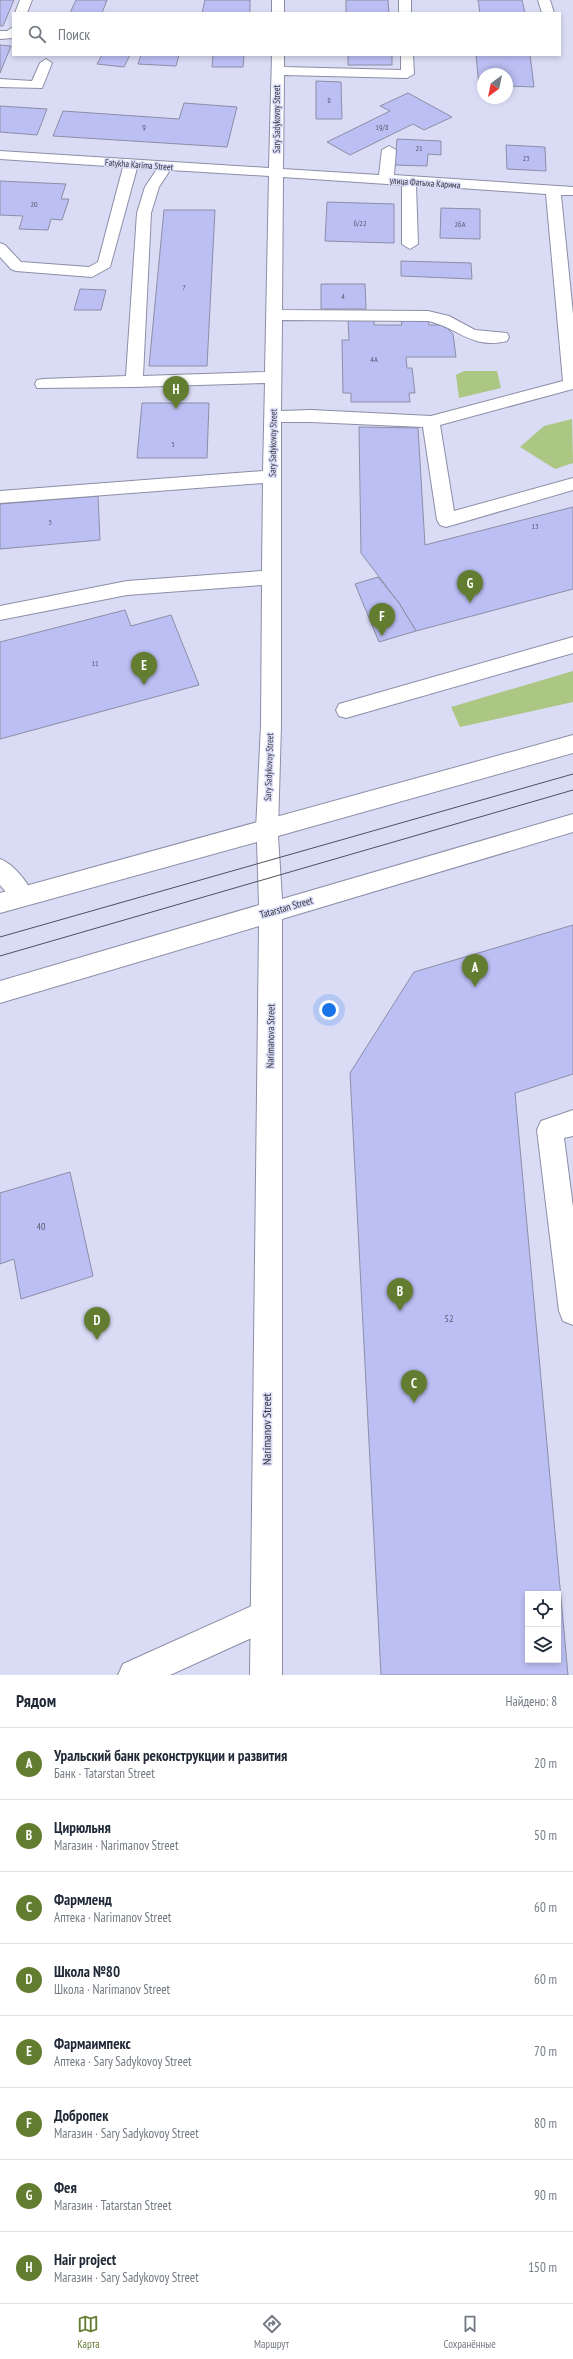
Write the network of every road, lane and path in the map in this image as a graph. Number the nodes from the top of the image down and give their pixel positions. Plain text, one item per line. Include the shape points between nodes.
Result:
1 (26, 0) edge
2 (278, 0) edge
3 (405, 0) edge
4 (544, 0) edge
5 (21, 12) edge
6 (278, 12) edge
7 (405, 12) edge
8 (548, 12) edge
9 (12, 33) edge
10 (0, 35) edge
11 (278, 56) edge
12 (407, 56) edge
13 (46, 63) dead end
14 (278, 71) junction
15 (0, 83) edge
16 (0, 96) edge
17 (40, 98) dead end
18 (388, 150) dead end
19 (0, 156) edge
20 (131, 164) junction
21 (165, 166) junction
22 (277, 174) junction
23 (386, 180) junction
24 (409, 182) junction
25 (553, 191) junction
26 (573, 191) edge
27 (410, 244) dead end
28 (0, 248) edge
29 (275, 315) junction
30 (501, 337) dead end
31 (274, 377) junction
32 (134, 382) junction
33 (43, 384) dead end
34 (572, 384) edge
35 (273, 416) junction
36 (431, 422) junction
37 (272, 476) junction
38 (573, 484) edge
39 (0, 497) edge
40 (272, 577) junction
41 (0, 613) edge
42 (573, 645) edge
43 (346, 710) dead end
44 (573, 744) edge
45 (573, 823) edge
46 (266, 830) junction
47 (0, 869) edge
48 (23, 896) junction
49 (0, 902) edge
50 (271, 911) junction
51 (0, 992) edge
52 (573, 1123) edge
53 (573, 1311) edge
54 (265, 1616) junction
55 (134, 1675) edge
56 (266, 1675) edge

1 - 5 street
2 - 6 street
3 - 7 street
4 - 8 street
9 - 10 street
11 - 14 street, Sary Sadykovoy Street
12 - 14 street via 408,74
13 - 15 street via 37,85
14 - 22 street, Sary Sadykovoy Street
16 - 17 street
18 - 23 street
19 - 20 street, Fatykha Karima Street
20 - 21 street, Fatykha Karima Street
20 - 28 street via 105,264 92,272 16,266
21 - 22 street, Fatykha Karima Street
21 - 32 street via 152,187 144,213
22 - 23 street, улица Фатыха Карима
22 - 29 street, Sary Sadykovoy Street
23 - 24 street, улица Фатыха Карима
24 - 25 street, улица Фатыха Карима
24 - 27 street
25 - 26 street, улица Фатыха Карима
25 - 34 street
29 - 30 street via 428,316 443,319 472,335
29 - 31 street, Sary Sadykovoy Street
31 - 32 street
31 - 35 street, Sary Sadykovoy Street
32 - 33 street
34 - 36 street
35 - 36 street
35 - 37 street, Sary Sadykovoy Street
36 - 38 street via 446,520
37 - 39 street
37 - 40 street, Sary Sadykovoy Street
40 - 41 street via 127,588
40 - 46 street, Sary Sadykovoy Street via 271,725
42 - 43 street
44 - 46 street
45 - 50 street, Tatarstan Street
46 - 48 street
46 - 50 street, Narimanova Street
47 - 48 street
48 - 49 street
50 - 51 street, Tatarstan Street
50 - 54 street, Narimanova Street
52 - 53 street via 550,1130
54 - 55 street
54 - 56 street, Narimanova Street

